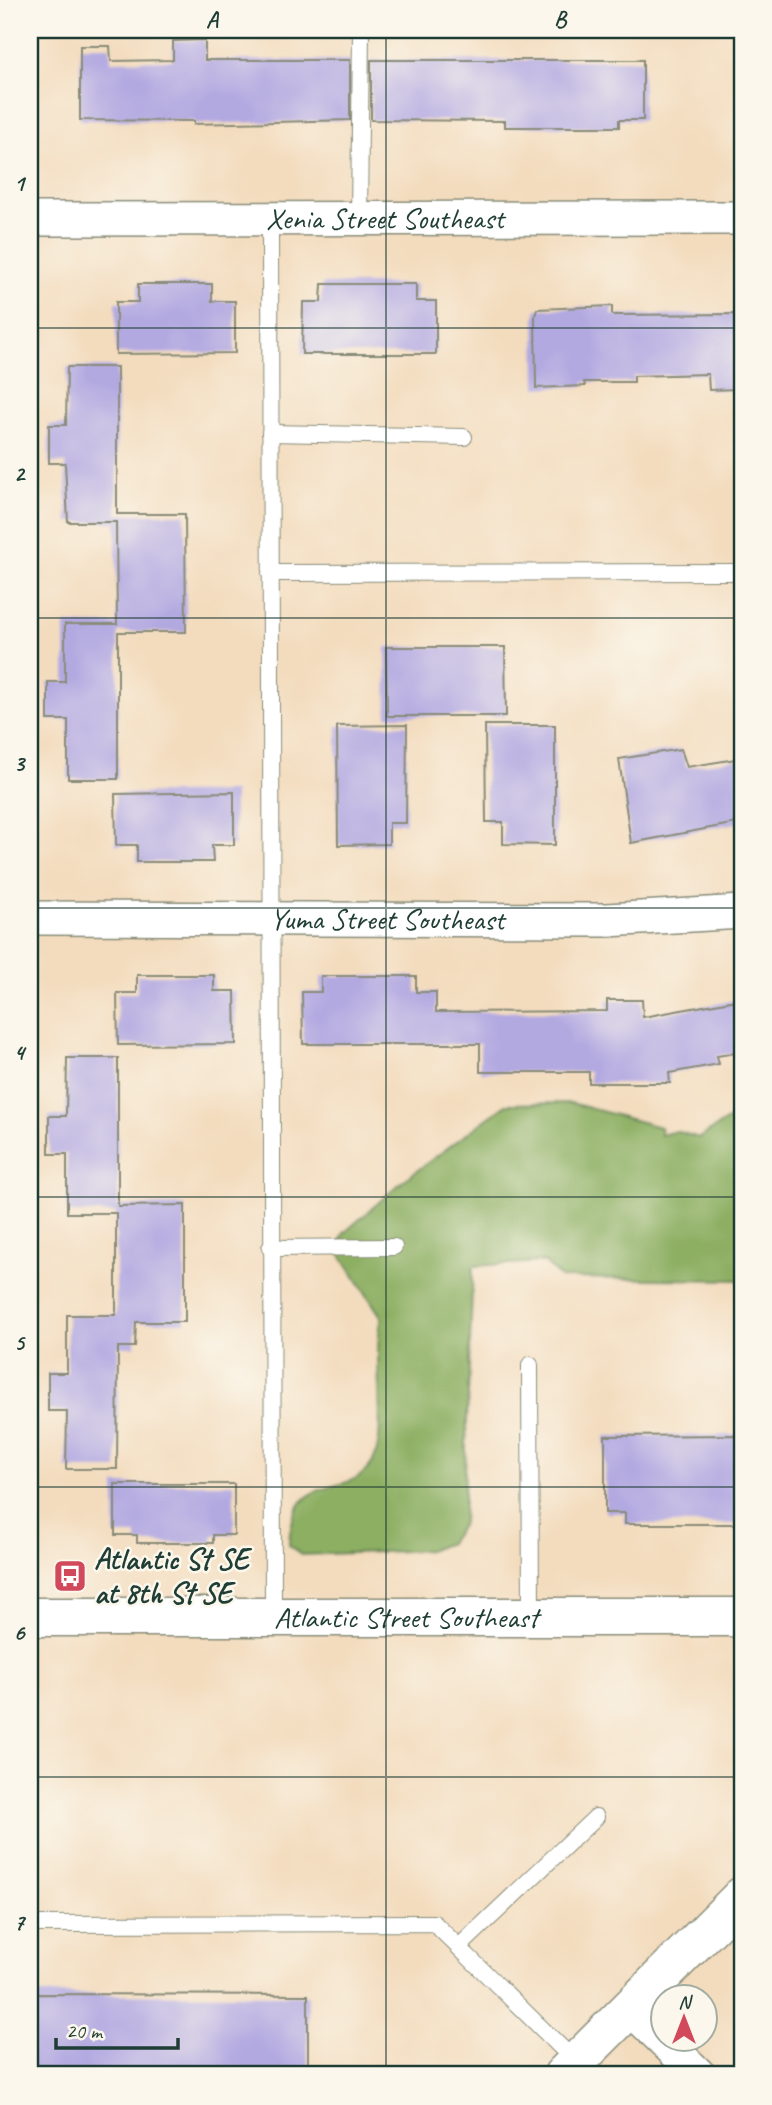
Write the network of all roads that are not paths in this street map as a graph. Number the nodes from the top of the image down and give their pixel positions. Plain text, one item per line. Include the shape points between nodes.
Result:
1 (361, 30) edge
2 (742, 218) edge
3 (30, 219) edge
4 (270, 219) junction
5 (359, 219) junction
6 (270, 433) junction
7 (464, 437) dead end
8 (742, 572) edge
9 (270, 573) junction
10 (742, 912) edge
11 (30, 918) edge
12 (269, 919) junction
13 (394, 1247) dead end
14 (270, 1248) junction
15 (530, 1365) dead end
16 (30, 1617) edge
17 (272, 1618) junction
18 (531, 1618) junction
19 (742, 1618) edge
20 (596, 1817) dead end
21 (742, 1896) edge
22 (30, 1924) edge
23 (459, 1947) junction
24 (630, 2008) junction
25 (570, 2069) edge
26 (699, 2075) edge

1 - 5 lane
2 - 5 street, Xenia Street Southeast
3 - 4 street, Xenia Street Southeast
4 - 5 street, Xenia Street Southeast
4 - 6 lane
6 - 7 lane
6 - 9 lane
8 - 9 lane
9 - 12 lane
10 - 12 street, Yuma Street Southeast via 607,920
11 - 12 street, Yuma Street Southeast
12 - 14 lane
13 - 14 lane
14 - 17 lane
15 - 18 lane
16 - 17 street, Atlantic Street Southeast
17 - 18 street, Atlantic Street Southeast
18 - 19 street, Atlantic Street Southeast
20 - 23 lane
21 - 24 street
22 - 23 lane via 434,1923
23 - 25 lane
24 - 25 street
24 - 26 street

